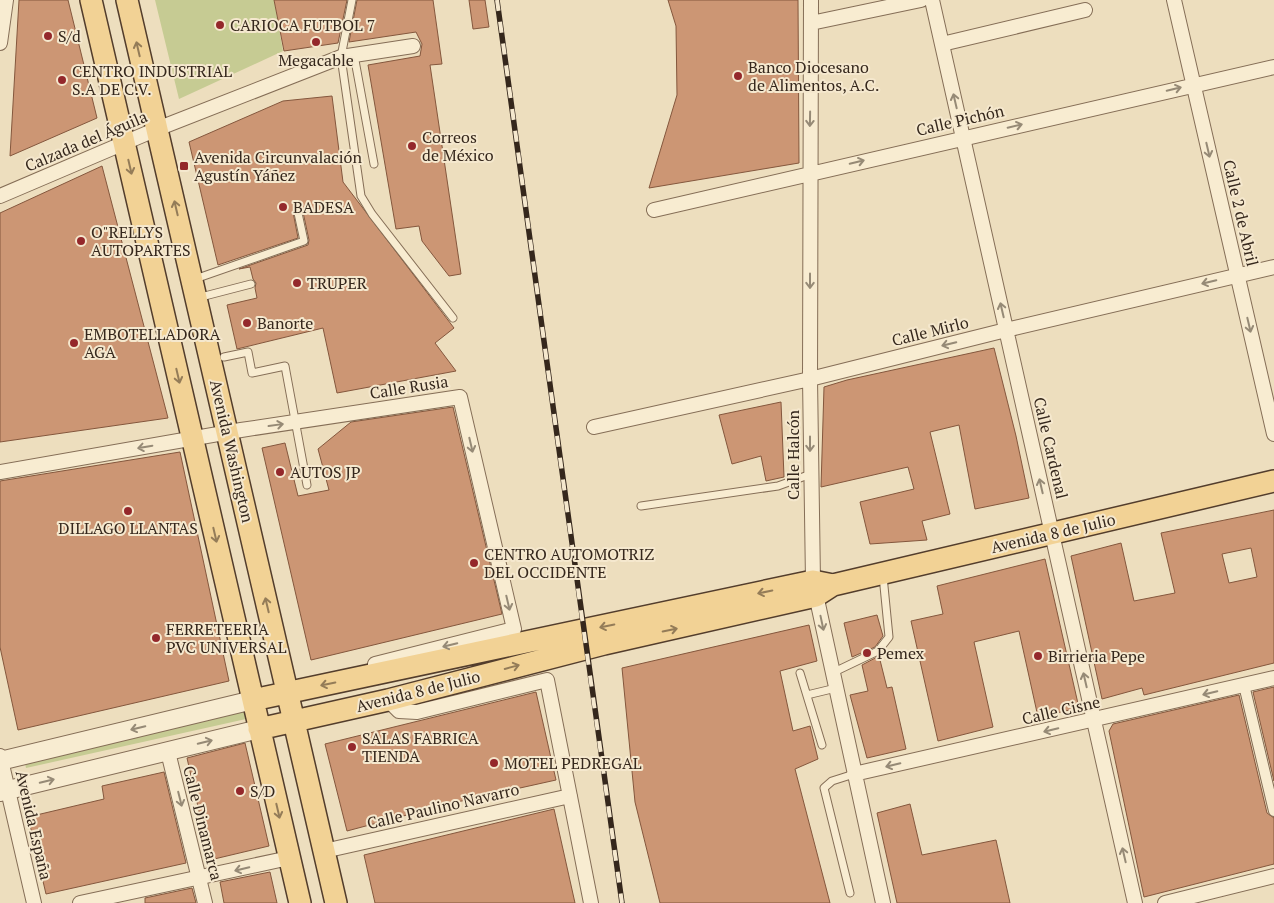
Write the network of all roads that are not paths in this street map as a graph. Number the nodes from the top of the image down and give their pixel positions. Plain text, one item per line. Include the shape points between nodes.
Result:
1 (91, 0) edge
2 (127, 0) edge
3 (352, 0) edge
4 (811, 0) edge
5 (921, 0) edge
6 (932, 0) edge
7 (1174, 0) edge
8 (3, 5) edge
9 (1085, 10) dead end
10 (811, 24) junction
11 (0, 43) edge
12 (942, 44) junction
13 (413, 46) dead end
14 (347, 56) junction
15 (1274, 67) edge
16 (1193, 85) junction
17 (158, 129) junction
18 (963, 138) junction
19 (125, 143) junction
20 (374, 164) dead end
21 (809, 173) junction
22 (0, 196) edge
23 (654, 210) dead end
24 (298, 213) dead end
25 (1274, 267) edge
26 (1238, 275) junction
27 (251, 284) dead end
28 (194, 289) junction
29 (453, 318) dead end
30 (1006, 330) junction
31 (224, 357) dead end
32 (810, 378) junction
33 (295, 422) junction
34 (594, 427) dead end
35 (228, 432) junction
36 (1274, 434) edge
37 (193, 439) junction
38 (0, 472) edge
39 (811, 474) junction
40 (1274, 481) edge
41 (307, 485) dead end
42 (641, 506) dead end
43 (1052, 534) junction
44 (883, 574) junction
45 (821, 587) junction
46 (800, 673) dead end
47 (832, 673) junction
48 (362, 676) junction
49 (1274, 678) edge
50 (1244, 686) junction
51 (836, 688) junction
52 (287, 693) junction
53 (807, 695) junction
54 (253, 700) junction
55 (388, 700) junction
56 (294, 720) junction
57 (1094, 720) junction
58 (259, 729) junction
59 (822, 744) dead end
60 (168, 752) junction
61 (0, 759) edge
62 (854, 774) junction
63 (1271, 780) edge
64 (4, 792) edge
65 (570, 796) junction
66 (1274, 811) edge
67 (324, 851) junction
68 (289, 858) junction
69 (1274, 876) edge
70 (199, 878) junction
71 (850, 893) dead end
72 (34, 903) edge
73 (80, 903) edge
74 (205, 903) edge
75 (300, 903) edge
76 (336, 903) edge
77 (591, 903) edge
78 (883, 903) edge
79 (1135, 903) edge
80 (1165, 903) edge

1 - 19 main road
17 -> 2 main road, Avenida Washington
3 - 14 lane
4 - 10 street, Calle Halcón
5 - 10 street
6 - 12 street, Calle Cardenal
7 - 16 street, Calle 2 de Abril
8 - 11 street
9 - 12 street
10 -> 21 street, Calle Halcón
18 -> 12 street, Calle Cardenal
13 - 14 street, Calzada del Águila
14 - 17 street, Calzada del Águila
14 - 20 lane
14 - 29 lane via 361,196
15 - 16 street, Calle Pichón
18 -> 16 street, Calle Pichón
16 -> 26 street, Calle 2 de Abril
17 - 19 street, Calzada del Águila
28 -> 17 main road, Avenida Washington
21 -> 18 street, Calle Pichón
30 -> 18 street, Calle Cardenal
19 - 22 street, Calzada del Águila
19 -> 37 main road
21 - 23 street, Calle Pichón
21 -> 32 street, Calle Halcón
24 - 28 lane via 304,241
25 - 26 street, Calle Mirlo
26 -> 30 street, Calle Mirlo
26 -> 36 street, Calle 2 de Abril
27 - 28 lane
28 - 35 main road, Avenida Washington
30 -> 32 street, Calle Mirlo
43 -> 30 street, Calle Cardenal
31 - 33 lane via 248,352 252,373 285,366
32 - 34 street, Calle Mirlo
32 -> 39 street, Calle Halcón
35 -> 33 street, Calle Rusia
33 - 41 lane
33 -> 48 street, Calle Rusia via 460,397 514,629 375,664
35 - 37 street, Calle Rusia
52 -> 35 main road, Avenida Washington
37 -> 38 street, Calle Rusia
37 -> 54 main road
39 - 42 lane via 778,486
39 - 45 street, Calle Halcón
40 - 43 main road, Avenida 8 de Julio
43 - 44 main road, Avenida 8 de Julio
57 -> 43 street, Calle Cardenal
44 - 45 main road, Avenida 8 de Julio
44 - 47 lane via 889,637 878,651
45 -> 47 street, Calle Halcón
45 -> 48 main road, Avenida 8 de Julio
55 -> 45 main road, Avenida 8 de Julio
46 - 53 lane
47 - 51 street, Calle Halcón
48 -> 52 main road, Avenida 8 de Julio
49 - 50 street, Calle Cisne
50 -> 57 street, Calle Cisne
50 - 63 street
51 - 53 lane
51 - 62 street, Calle Halcón
52 - 54 main road, Avenida 8 de Julio
52 - 56 main road, Avenida Washington
53 - 59 lane
54 - 58 main road
54 -> 61 street, Avenida 8 de Julio
55 - 56 main road, Avenida 8 de Julio
55 - 65 street via 398,712 407,713 547,680
56 - 58 main road, Avenida 8 de Julio
56 - 67 main road, Avenida Washington
57 -> 62 street, Calle Cisne
79 -> 57 street, Calle Cardenal
60 -> 58 street, Avenida 8 de Julio
58 -> 68 main road
64 -> 60 street, Avenida 8 de Julio
60 -> 70 street, Calle Dinamarca
61 - 64 street, Avenida España
62 - 71 lane via 832,781 824,788
62 - 78 street, Calle Halcón
63 - 66 street
64 - 72 street, Avenida España
65 - 67 street, Calle Paulino Navarro
65 - 77 street
67 - 76 main road, Avenida Washington
68 -> 70 street
68 - 75 main road
69 - 80 street
70 - 73 street
70 - 74 street, Calle Dinamarca

